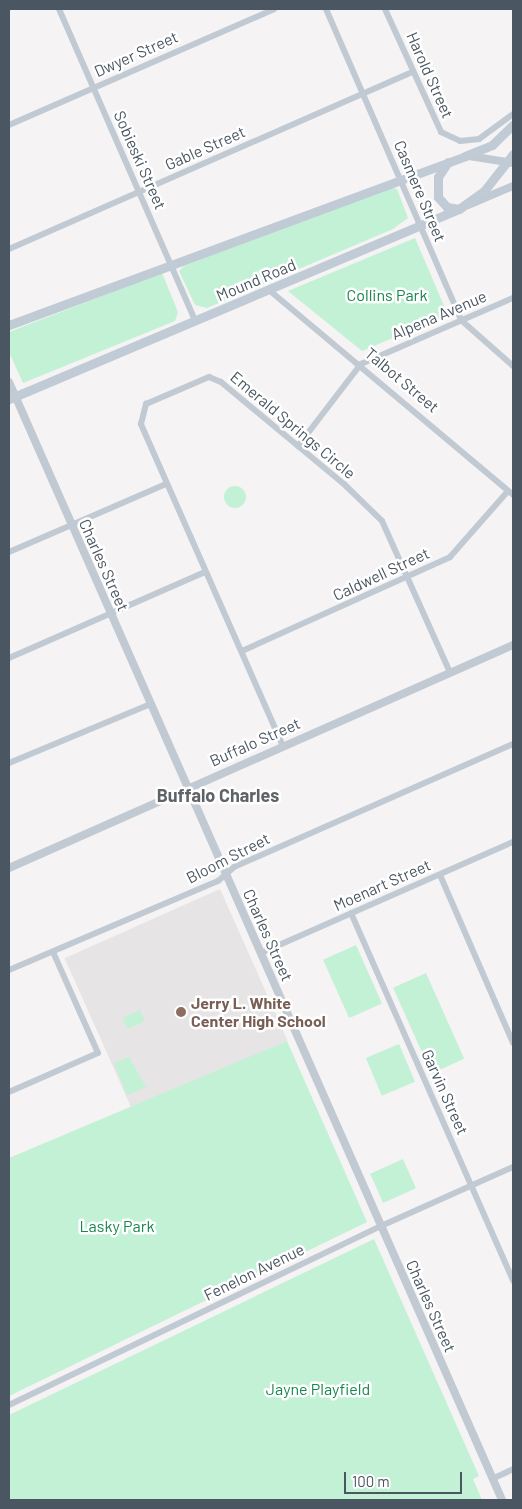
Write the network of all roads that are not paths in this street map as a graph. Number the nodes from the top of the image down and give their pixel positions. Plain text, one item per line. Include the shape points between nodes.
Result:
1 (60, 9) edge
2 (274, 9) edge
3 (326, 9) edge
4 (385, 9) edge
5 (413, 72) junction
6 (94, 87) junction
7 (363, 94) junction
8 (513, 114) edge
9 (9, 124) edge
10 (513, 125) edge
11 (513, 154) edge
12 (465, 156) junction
13 (448, 162) junction
14 (510, 163) edge
15 (400, 179) junction
16 (513, 186) edge
17 (139, 192) junction
18 (459, 209) junction
19 (420, 226) junction
20 (9, 249) edge
21 (172, 264) junction
22 (269, 290) junction
23 (513, 298) edge
24 (461, 320) junction
25 (195, 321) junction
26 (9, 325) edge
27 (361, 364) junction
28 (513, 366) edge
29 (9, 382) edge
30 (12, 397) edge
31 (298, 446) junction
32 (166, 484) junction
33 (511, 493) edge
34 (72, 525) junction
35 (9, 552) edge
36 (205, 572) junction
37 (408, 578) junction
38 (111, 614) junction
39 (513, 645) edge
40 (242, 651) junction
41 (9, 658) edge
42 (450, 672) junction
43 (151, 704) junction
44 (282, 744) junction
45 (513, 744) edge
46 (9, 763) edge
47 (188, 787) junction
48 (513, 842) edge
49 (9, 868) edge
50 (440, 874) junction
51 (226, 875) junction
52 (351, 913) junction
53 (53, 952) junction
54 (261, 953) junction
55 (9, 970) edge
56 (513, 1043) edge
57 (9, 1092) edge
58 (513, 1167) edge
59 (471, 1186) junction
60 (381, 1226) junction
61 (513, 1281) edge
62 (9, 1405) edge
63 (513, 1469) edge
64 (492, 1479) junction
65 (502, 1500) edge

1 - 6 street, Sobieski Street
2 - 6 street, Dwyer Street
3 - 7 street, Casmere Street
4 - 5 street, Harold Street
5 - 7 street, Gable Street
5 - 8 street, Harold Street via 437,127 453,140 479,138
6 - 9 street, Dwyer Street
6 - 17 street, Sobieski Street
7 - 15 street, Casmere Street
7 - 17 street, Gable Street
10 - 12 main road via 492,145
11 - 14 main road
12 - 13 main road
12 - 14 street via 483,155
13 - 15 main road
13 - 18 main road via 438,178 438,197 447,207
14 - 18 main road via 484,191
15 - 19 street, Casmere Street
15 - 21 main road
16 - 18 street, Mound Road
17 - 20 street, Gable Street
17 - 21 street, Sobieski Street
18 - 19 main road, Mound Road
19 - 22 main road, Mound Road
19 - 24 street, Casmere Street
21 - 25 street, Sobieski Street
21 - 26 main road
22 - 25 main road, Mound Road
22 - 27 street, Talbot Street
23 - 24 street, Alpena Avenue
24 - 27 street, Alpena Avenue
24 - 28 street, Casmere Street
25 - 30 main road, Mound Road
27 - 31 street, Alpena Avenue
27 - 33 street, Talbot Street
29 - 30 street, Charles Street
30 - 34 street, Charles Street
31 - 32 street, Emerald Springs Circle via 221,382 209,377 146,404 142,412 141,424
31 - 37 street, Emerald Springs Circle via 382,521
32 - 34 street
32 - 36 street, Emerald Springs Circle
33 - 37 street, Caldwell Street via 450,557
34 - 35 street
34 - 38 street, Charles Street
36 - 38 street
36 - 40 street, Emerald Springs Circle
37 - 40 street, Caldwell Street
37 - 42 street, Emerald Springs Circle
38 - 41 street
38 - 43 street, Charles Street
39 - 42 street, Buffalo Street
40 - 44 street, Emerald Springs Circle
42 - 44 street, Buffalo Street
43 - 46 street
43 - 47 street, Charles Street
44 - 47 street, Buffalo Street
45 - 51 street, Bloom Street via 234,867
47 - 49 street, Buffalo Street
47 - 51 street, Charles Street
48 - 50 street, Moenart Street
50 - 52 street, Moenart Street
50 - 56 street
51 - 53 street, Bloom Street
51 - 54 street, Charles Street
52 - 54 street, Moenart Street
52 - 59 street, Garvin Street
53 - 55 street, Bloom Street
53 - 57 street via 98,1053
54 - 60 street, Charles Street
58 - 59 street, Fenelon Avenue
59 - 60 street, Fenelon Avenue
59 - 61 street, Garvin Street
60 - 62 street, Fenelon Avenue
60 - 64 street, Charles Street
63 - 64 street
64 - 65 street, Charles Street

